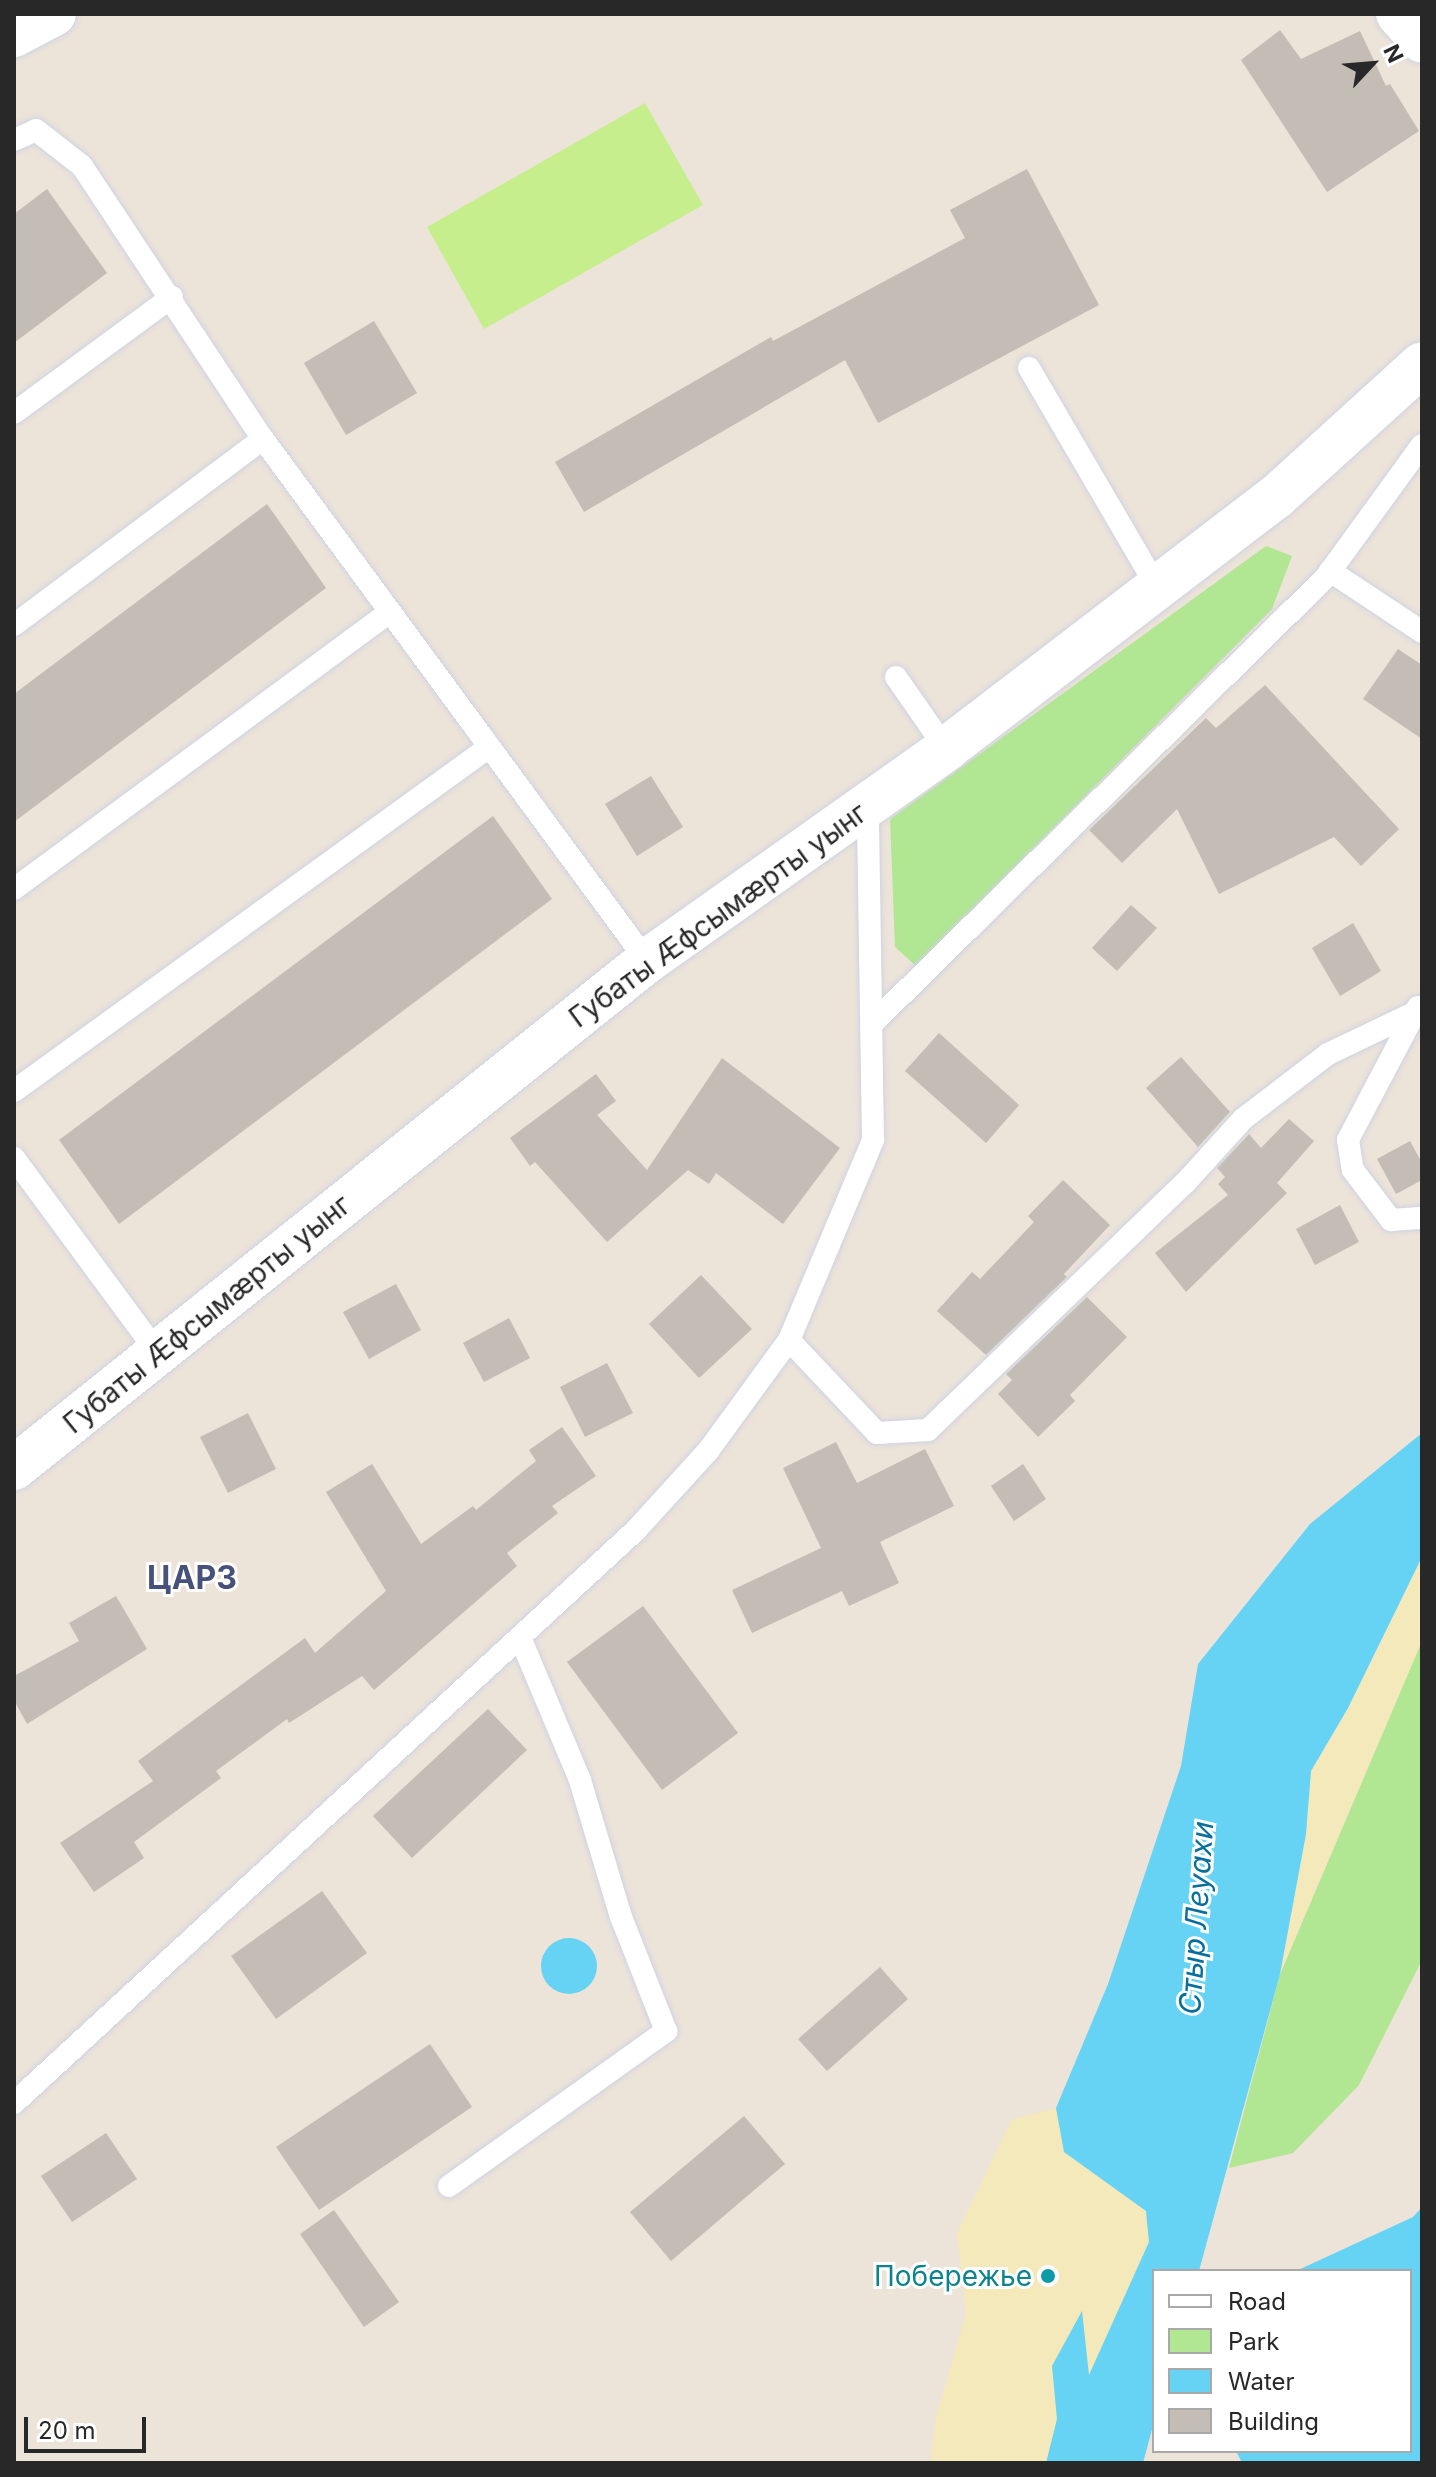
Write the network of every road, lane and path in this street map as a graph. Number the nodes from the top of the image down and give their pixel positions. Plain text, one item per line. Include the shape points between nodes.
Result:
1 (54, 14) edge
2 (1398, 14) edge
3 (14, 35) edge
4 (1422, 41) edge
5 (14, 140) edge
6 (172, 297) junction
7 (1422, 364) edge
8 (1029, 368) dead end
9 (14, 413) edge
10 (263, 439) junction
11 (1422, 445) edge
12 (1330, 571) junction
13 (1157, 587) junction
14 (389, 613) junction
15 (14, 625) edge
16 (1422, 632) edge
17 (896, 677) dead end
18 (489, 747) junction
19 (946, 749) junction
20 (868, 805) junction
21 (14, 889) edge
22 (647, 961) junction
23 (1420, 1008) edge
24 (873, 1023) junction
25 (14, 1091) edge
26 (14, 1158) edge
27 (1422, 1218) edge
28 (789, 1340) junction
29 (158, 1353) junction
30 (14, 1468) edge
31 (520, 1637) junction
32 (14, 2103) edge
33 (449, 2186) dead end

1 - 3 street
2 - 4 street
5 - 6 lane via 36,130 82,166
6 - 9 lane
6 - 10 lane
7 - 13 street, Губаты Æфсымæрты уынг via 1276,497
8 - 13 lane
10 - 14 lane
10 - 15 lane
11 - 12 lane
12 - 16 lane
12 - 24 lane
13 - 19 street, Губаты Æфсымæрты уынг
14 - 18 lane
14 - 21 lane
17 - 19 lane
18 - 22 lane
18 - 25 lane
19 - 20 street, Губаты Æфсымæрты уынг
20 - 22 street, Губаты Æфсымæрты уынг
20 - 24 lane
22 - 29 street, Губаты Æфсымæрты уынг
23 - 27 lane via 1348,1140 1353,1170 1391,1220
23 - 28 lane via 1328,1054 1243,1119 1185,1183 928,1430 877,1433
24 - 28 lane via 873,1140
26 - 29 lane
28 - 31 lane via 697,1463 636,1530
29 - 30 street, Губаты Æфсымæрты уынг
31 - 32 lane
31 - 33 lane via 580,1780 621,1917 666,2031

